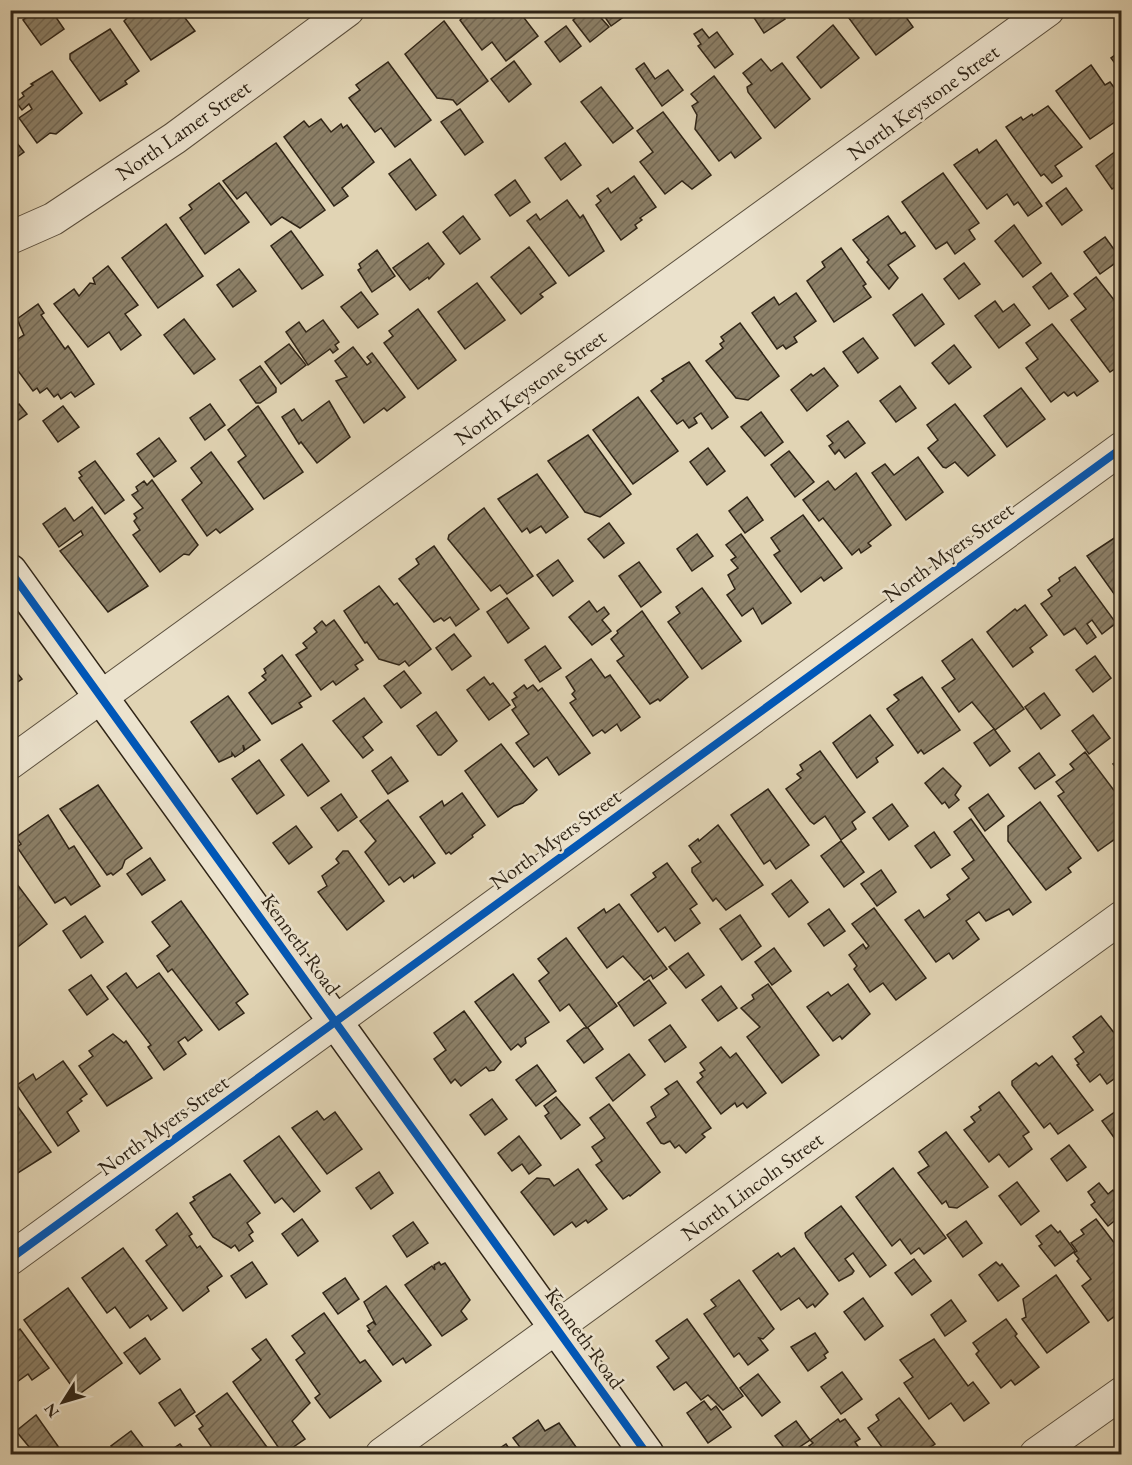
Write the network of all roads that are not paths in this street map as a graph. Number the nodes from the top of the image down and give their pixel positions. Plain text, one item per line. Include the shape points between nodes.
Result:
1 (348, 10) edge
2 (1048, 10) edge
3 (10, 238) edge
4 (1122, 448) edge
5 (10, 571) edge
6 (101, 698) junction
7 (10, 763) edge
8 (1122, 916) edge
9 (334, 1022) junction
10 (10, 1258) edge
11 (557, 1329) junction
12 (1122, 1393) edge
13 (382, 1455) edge
14 (647, 1455) edge
15 (1036, 1455) edge

1 - 3 street, North Lamer Street via 175,138 53,219
2 - 6 street, North Keystone Street
4 - 9 street, North Myers Street
5 - 6 street, Kenneth Road
6 - 7 street, North Keystone Street
6 - 9 street, Kenneth Road
8 - 11 street, North Lincoln Street
9 - 10 street, North Myers Street
9 - 11 street, Kenneth Road
11 - 13 street, North Lincoln Street
11 - 14 street, Kenneth Road
12 - 15 street

